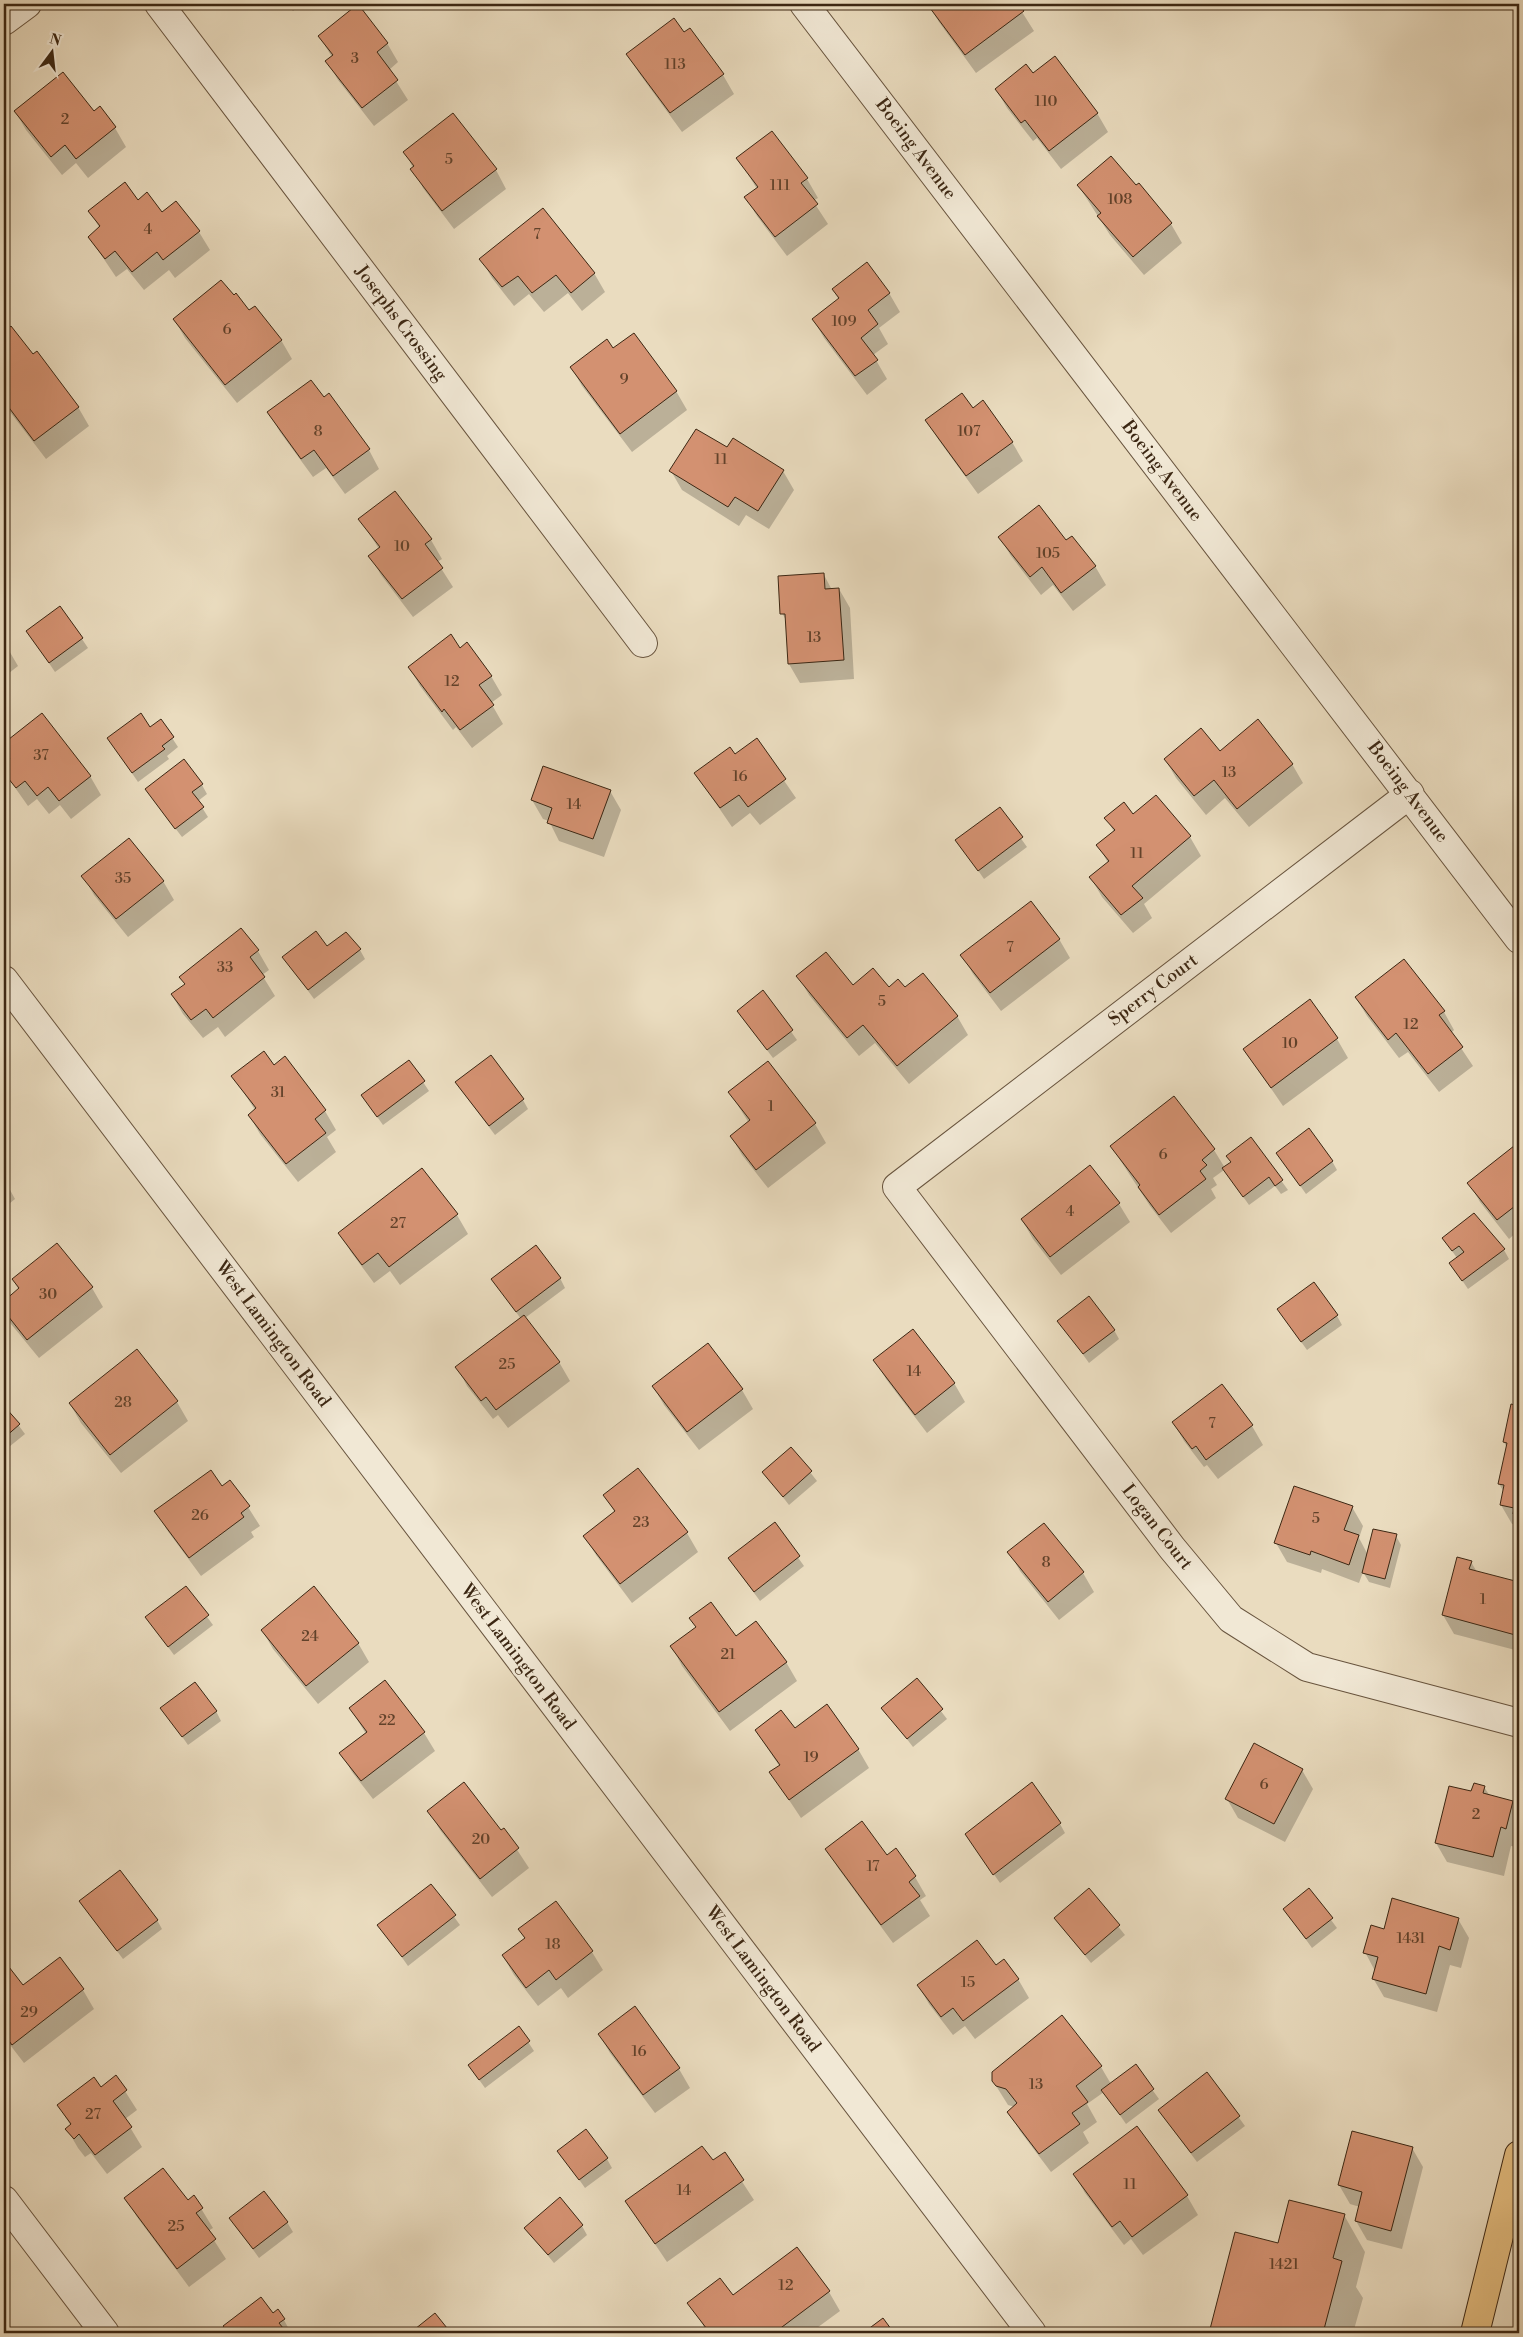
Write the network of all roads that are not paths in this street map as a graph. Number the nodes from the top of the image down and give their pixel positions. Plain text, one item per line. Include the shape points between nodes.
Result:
1 (27, 4) edge
2 (159, 4) edge
3 (804, 4) edge
4 (4, 21) edge
5 (643, 643) dead end
6 (1410, 794) junction
7 (1519, 939) edge
8 (4, 980) edge
9 (897, 1187) joint
10 (1519, 1723) edge
11 (1519, 2155) edge
12 (4, 2200) edge
13 (105, 2333) edge
14 (1032, 2333) edge
15 (1474, 2333) edge

1 - 4 street
2 - 5 street, Josephs Crossing
3 - 6 street, Boeing Avenue
6 - 7 street, Boeing Avenue
6 - 9 street, Sperry Court
8 - 14 street, West Lamington Road
9 - 10 street, Logan Court via 1166,1540 1231,1619 1306,1668
11 - 15 main road
12 - 13 street

